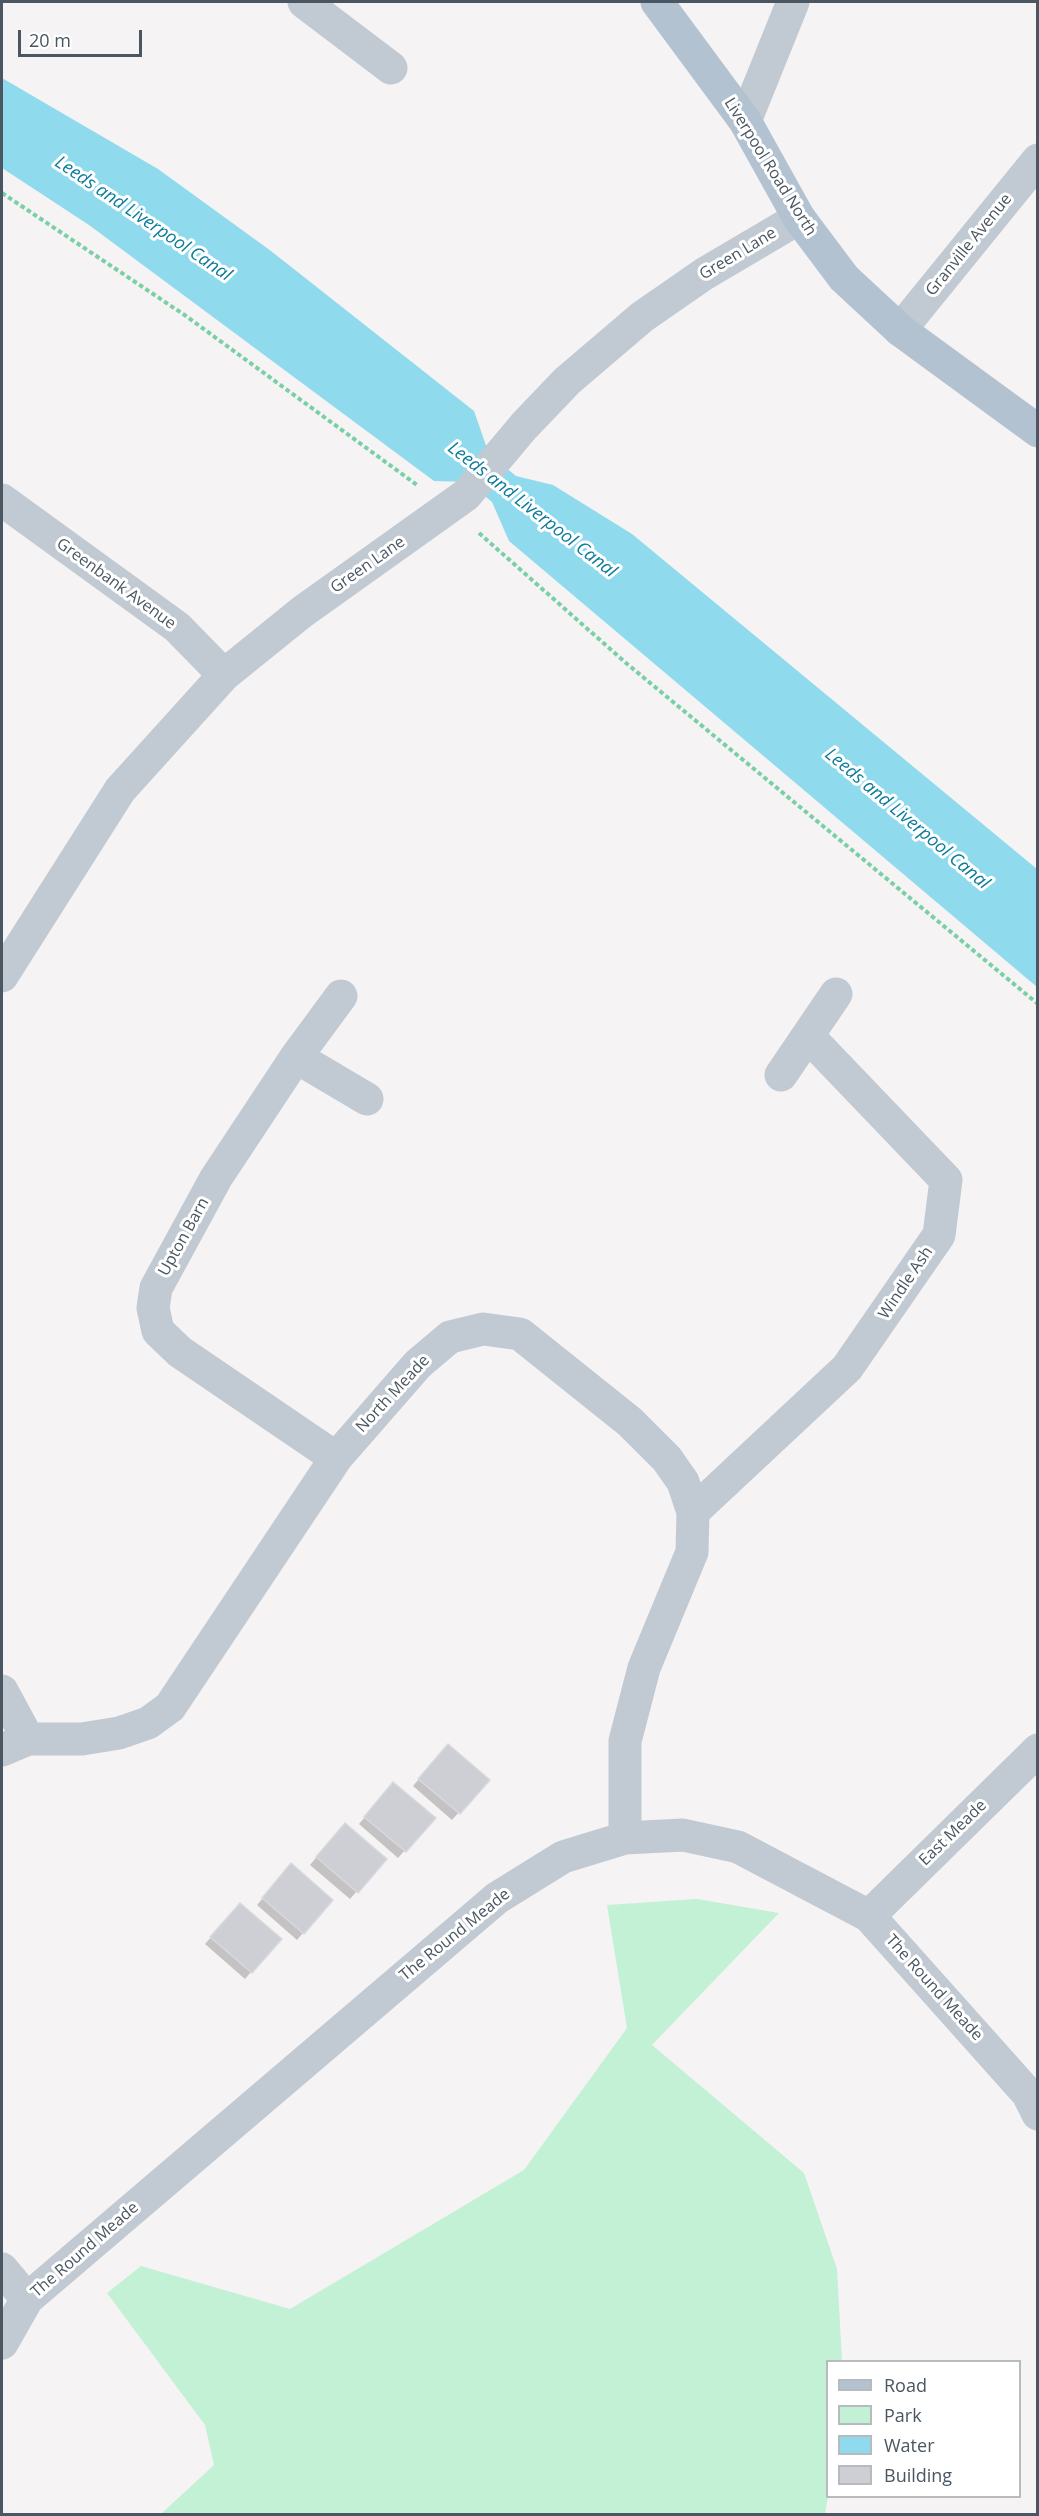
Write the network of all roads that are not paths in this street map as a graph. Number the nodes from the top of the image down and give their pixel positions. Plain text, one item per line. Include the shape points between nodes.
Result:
1 (304, 2) edge
2 (657, 2) edge
3 (793, 2) edge
4 (391, 68) dead end
5 (745, 121) junction
6 (1038, 160) edge
7 (799, 218) junction
8 (900, 330) junction
9 (1038, 431) edge
10 (2, 500) edge
11 (224, 675) junction
12 (2, 976) edge
13 (836, 994) dead end
14 (341, 996) dead end
15 (808, 1036) junction
16 (296, 1057) junction
17 (781, 1075) dead end
18 (367, 1099) dead end
19 (336, 1458) junction
20 (693, 1512) junction
21 (2, 1691) edge
22 (15, 1745) edge
23 (1038, 1750) edge
24 (625, 1838) junction
25 (869, 1916) junction
26 (1038, 2114) edge
27 (2, 2269) edge
28 (27, 2300) junction
29 (2, 2343) edge

1 - 4 street
2 - 5 main road, Liverpool Road North
3 - 5 street
5 - 7 main road, Liverpool Road North
6 - 8 street, Granville Avenue
7 - 8 main road, Liverpool Road North via 844,278
7 - 11 street, Green Lane via 704,274 642,317 567,381 469,492 448,510 302,612
8 - 9 main road, Liverpool Road North
10 - 11 street, Greenbank Avenue via 177,627
11 - 12 street, Green Lane via 120,790
13 - 15 street
14 - 16 street, Upton Barn
15 - 17 street
15 - 20 street, Windle Ash via 946,1180 939,1235 847,1368
16 - 18 street
16 - 19 street, Upton Barn via 216,1178 156,1288 153,1308 158,1331 180,1352
19 - 20 street, North Meade via 418,1364 450,1337 483,1329 520,1334 630,1422 667,1459 683,1482
19 - 22 street, North Meade via 170,1707 148,1723 119,1733
20 - 24 street, North Meade via 692,1552 644,1668 625,1741
21 - 22 street
23 - 25 street, East Meade
24 - 25 street, The Round Meade via 684,1835 738,1847
24 - 28 street, The Round Meade via 563,1857 497,1898
25 - 26 street, The Round Meade via 1028,2094
27 - 28 street
28 - 29 street, The Round Meade

